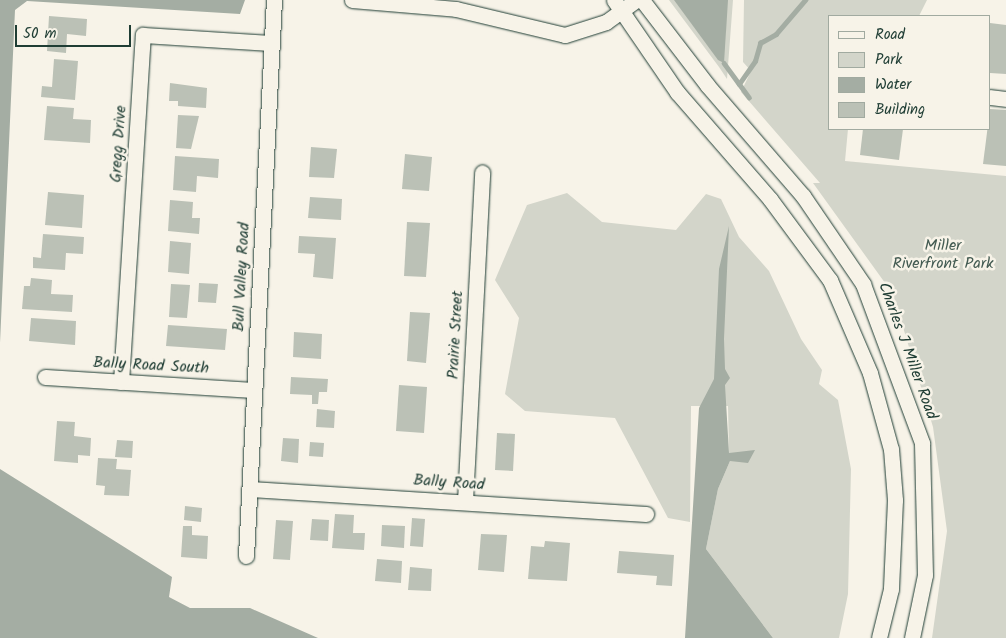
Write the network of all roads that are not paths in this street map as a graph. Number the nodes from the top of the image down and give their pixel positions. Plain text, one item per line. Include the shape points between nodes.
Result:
1 (274, 0) edge
2 (352, 0) edge
3 (636, 0) edge
4 (642, 0) edge
5 (617, 6) edge
6 (271, 43) junction
7 (991, 97) edge
8 (1006, 98) edge
9 (482, 172) dead end
10 (45, 378) dead end
11 (121, 382) junction
12 (254, 390) junction
13 (250, 489) junction
14 (465, 501) junction
15 (646, 514) dead end
16 (246, 556) dead end
17 (879, 638) edge
18 (912, 638) edge

1 - 6 street, Bull Valley Road
2 - 5 street via 456,9 566,35
3 - 5 street
4 - 18 street, Charles J Miller Road via 708,86 803,196 863,284 922,443 925,575
5 - 17 street via 677,92 770,199 830,280 870,373 891,448 895,500 891,589
6 - 11 street, Gregg Drive via 143,35
6 - 12 street, Bull Valley Road
7 - 8 street
9 - 14 street, Prairie Street
10 - 11 street, Bally Road South
11 - 12 street, Bally Road South
12 - 13 street, Bull Valley Road
13 - 14 street, Bally Road
13 - 16 street, Bull Valley Road
14 - 15 street, Bally Road

